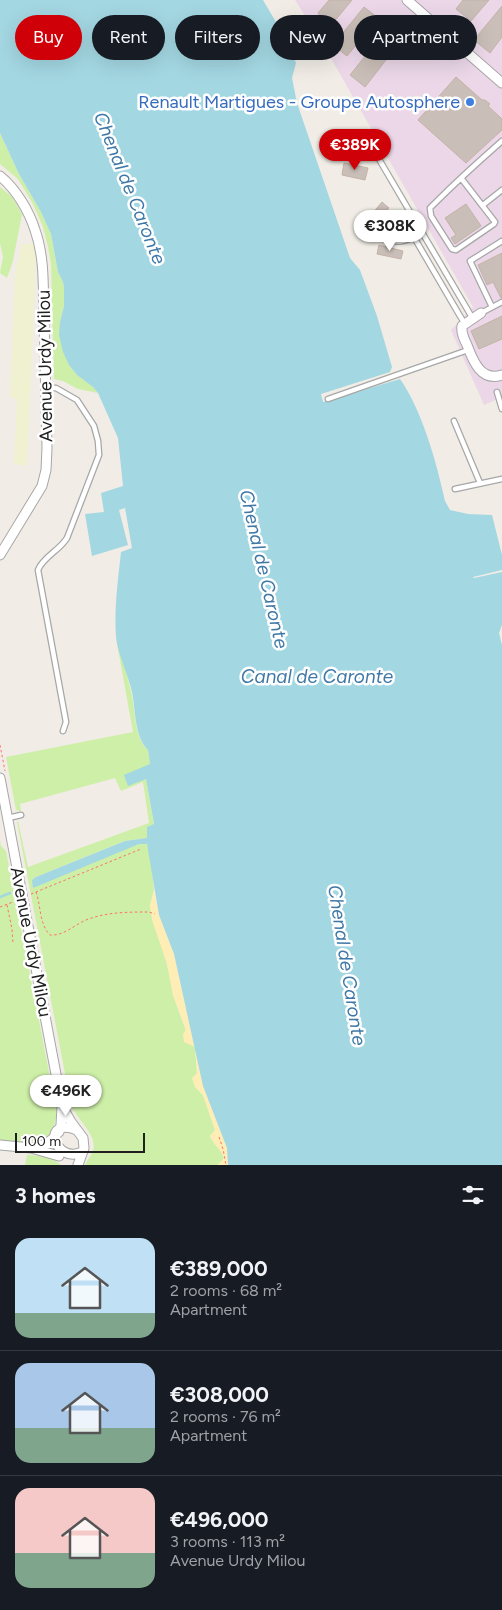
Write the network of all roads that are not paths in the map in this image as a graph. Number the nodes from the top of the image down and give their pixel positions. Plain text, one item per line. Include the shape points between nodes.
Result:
1 (406, 0) edge
2 (502, 83) edge
3 (502, 141) edge
4 (335, 152) dead end
5 (0, 176) edge
6 (461, 178) junction
7 (502, 190) edge
8 (483, 205) junction
9 (414, 237) junction
10 (502, 241) edge
11 (502, 302) edge
12 (492, 307) junction
13 (477, 316) junction
14 (464, 324) junction
15 (468, 350) junction
16 (502, 375) edge
17 (46, 388) junction
18 (497, 392) dead end
19 (328, 399) dead end
20 (502, 409) edge
21 (454, 421) dead end
22 (502, 479) edge
23 (480, 483) junction
24 (455, 489) dead end
25 (0, 555) edge
26 (63, 731) dead end
27 (0, 778) edge
28 (21, 814) dead end
29 (8, 818) junction
30 (62, 1106) junction
31 (77, 1130) junction
32 (57, 1134) junction
33 (0, 1146) edge
34 (31, 1148) junction
35 (82, 1152) junction
36 (65, 1160) edge
37 (78, 1165) edge

1 - 2 street
3 - 6 lane
4 - 13 lane via 366,145 373,149
5 - 17 street, Avenue Urdy Milou via 23,204 36,231 42,265
6 - 8 lane
6 - 8 lane via 430,208 430,216 452,249 459,250 494,224 494,218
7 - 8 lane
9 - 9 lane via 398,214 393,215 382,228 384,238 390,241 404,242
9 - 14 lane
10 - 12 lane via 470,261
11 - 12 lane
12 - 13 lane
13 - 14 street
14 - 15 street via 462,334
15 - 16 street via 481,372 492,377
15 - 19 lane
17 - 25 street, Avenue Urdy Milou via 46,476
17 - 26 lane via 56,388 80,404 96,431 99,451 64,544 38,570 66,722
18 - 20 lane
21 - 23 lane
22 - 23 lane
23 - 24 lane
27 - 29 street, Avenue Urdy Milou
28 - 29 lane
29 - 30 street, Avenue Urdy Milou
30 - 31 street, Avenue Urdy Milou
30 - 32 street, Avenue Urdy Milou
31 - 32 street via 67,1128
31 - 35 street via 84,1143
32 - 34 street via 46,1144
32 - 36 street via 54,1145
33 - 34 street
34 - 36 street
35 - 36 street
35 - 37 street

